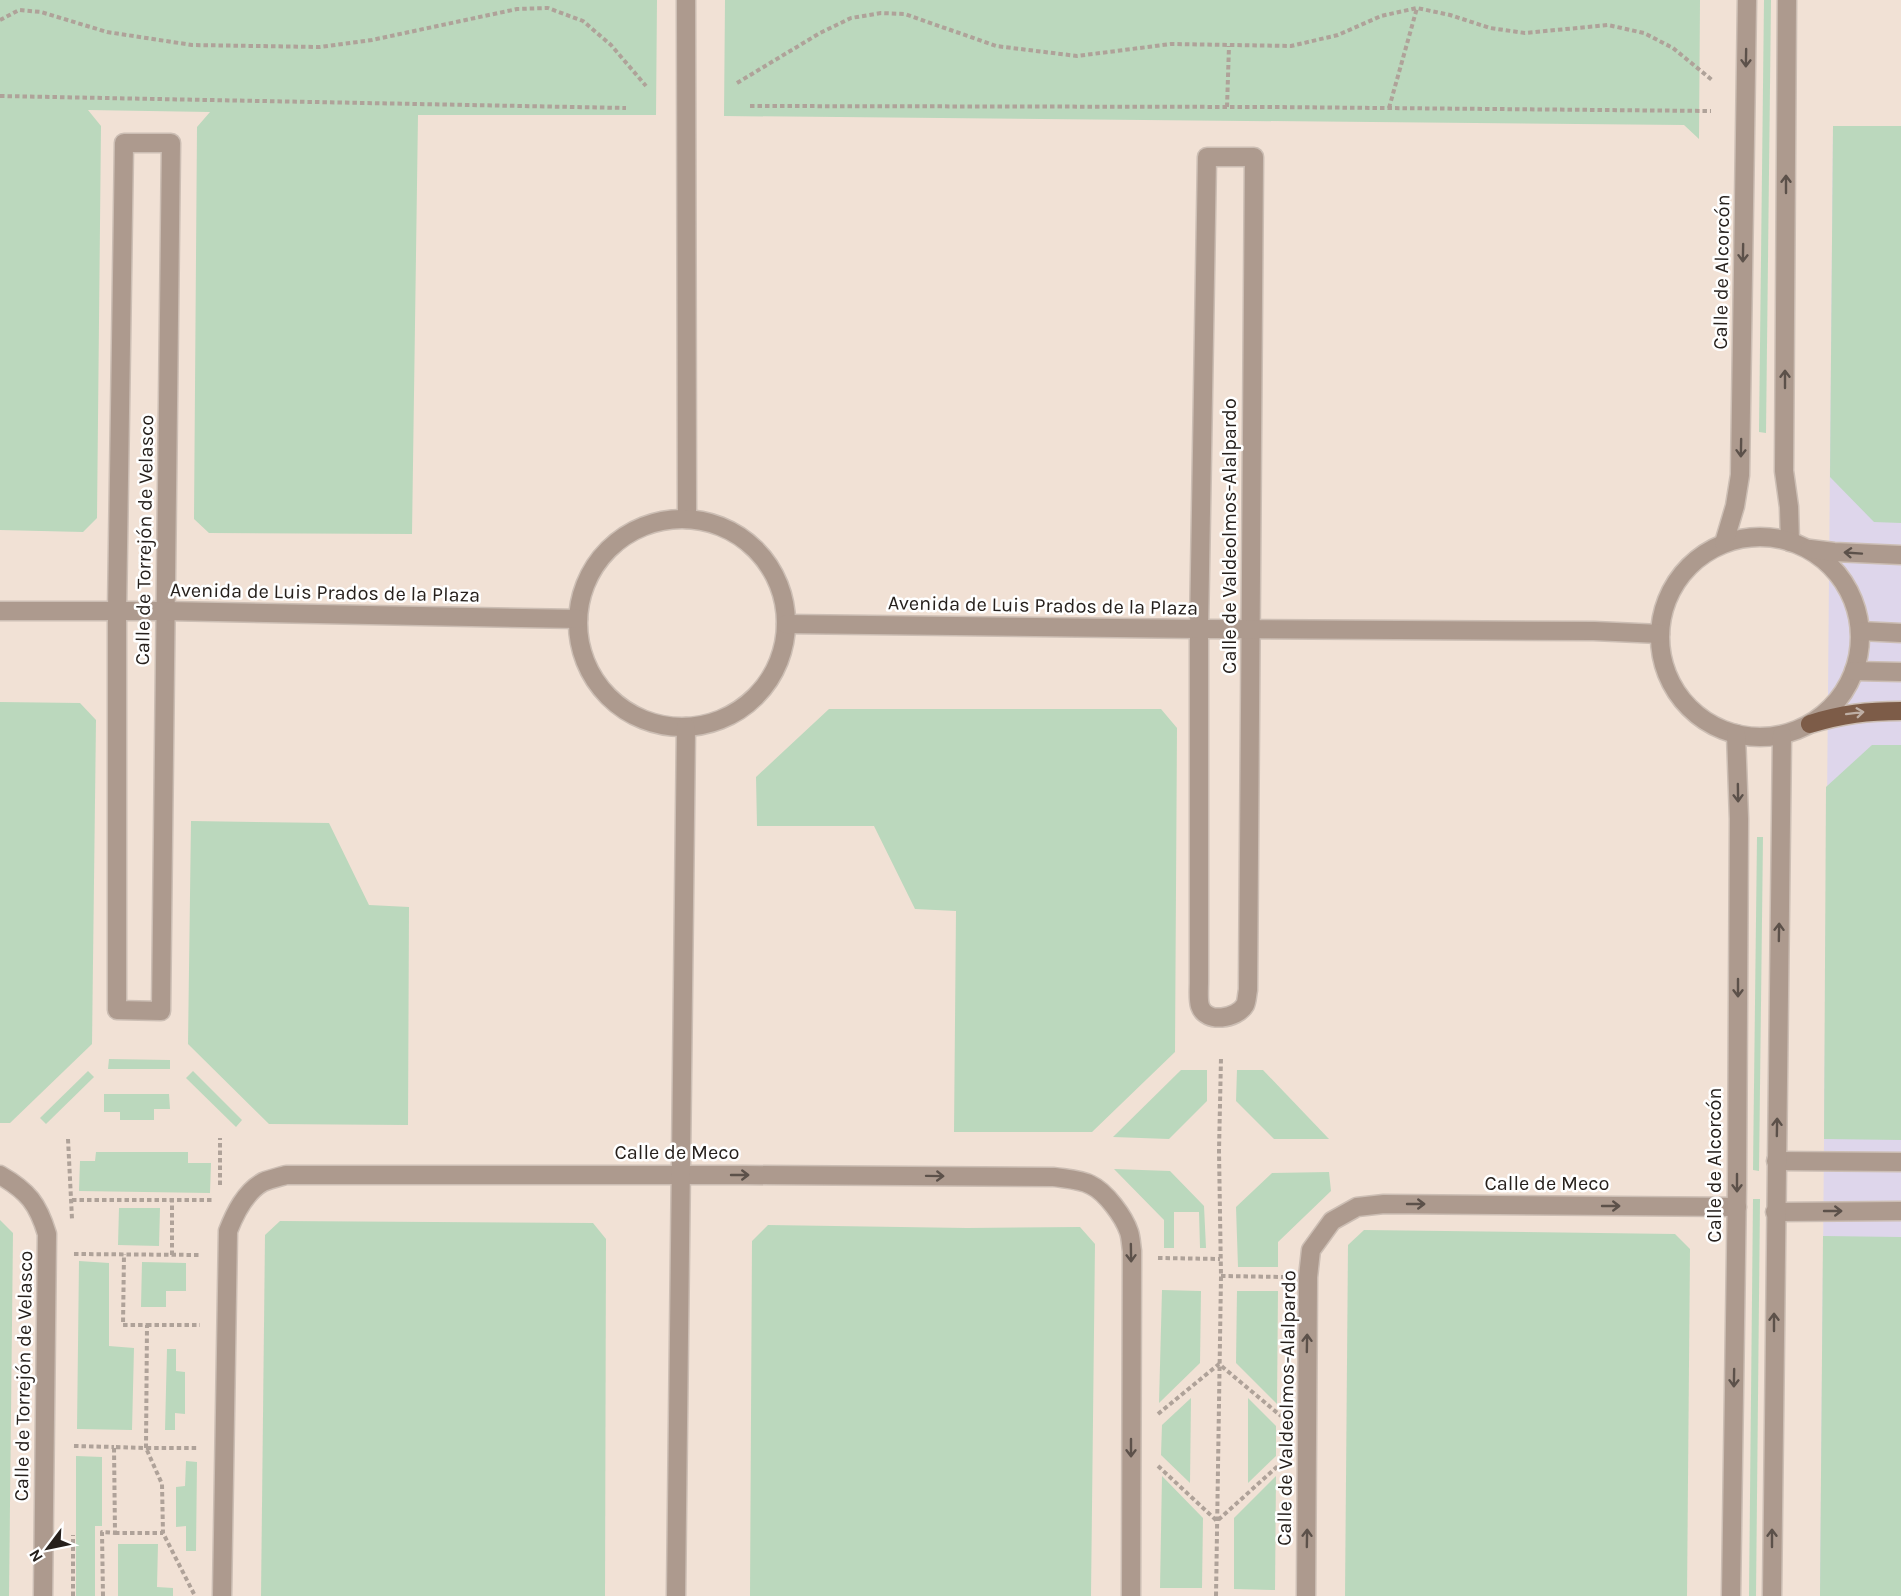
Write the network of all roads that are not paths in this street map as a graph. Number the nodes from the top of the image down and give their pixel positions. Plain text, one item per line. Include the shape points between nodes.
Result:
1 (686, 0) edge
2 (1746, 0) edge
3 (1787, 0) edge
4 (687, 519) junction
5 (1724, 543) junction
6 (1798, 545) junction
7 (1901, 555) edge
8 (166, 611) junction
9 (0, 612) edge
10 (117, 612) junction
11 (578, 619) junction
12 (786, 624) junction
13 (1250, 628) junction
14 (1199, 629) junction
15 (1860, 631) junction
16 (1901, 633) edge
17 (1660, 634) junction
18 (1854, 671) junction
19 (1901, 672) edge
20 (1901, 711) edge
21 (1810, 724) junction
22 (686, 727) junction
23 (1736, 734) junction
24 (1782, 735) junction
25 (1776, 1161) junction
26 (1901, 1162) edge
27 (0, 1175) edge
28 (682, 1175) junction
29 (1357, 1207) joint
30 (1737, 1207) junction
31 (1901, 1211) edge
32 (1775, 1212) junction
33 (44, 1596) edge
34 (222, 1596) edge
35 (676, 1596) edge
36 (1131, 1596) edge
37 (1306, 1596) edge
38 (1731, 1596) edge
39 (1772, 1596) edge

1 - 4 street
2 -> 5 street, Calle de Alcorcón via 1740,475
6 -> 3 street via 1784,471
4 - 11 street via 663,520 641,527 603,554 581,596
4 - 12 street via 718,525 746,540 768,564 782,592
5 - 6 street via 1757,536
5 - 17 street via 1698,557 1678,579 1664,605
7 -> 6 street via 1834,552
6 - 15 street via 1827,563 1843,583
8 - 10 street, Avenida de Luis Prados de la Plaza
8 - 10 street, Calle de Torrejón de Velasco via 161,1011 117,1010
8 - 10 street, Calle de Torrejón de Velasco via 171,143 124,143
8 - 11 street, Avenida de Luis Prados de la Plaza
9 - 10 street, Avenida de Luis Prados de la Plaza
11 - 22 street via 585,661 609,696 644,720
12 - 14 street, Avenida de Luis Prados de la Plaza
12 - 22 street via 776,667 756,696 736,712 712,723
13 - 14 street, Avenida de Luis Prados de la Plaza
13 - 14 street, Calle de Valdeolmos-Alalpardo via 1248,990 1245,1005 1235,1014 1221,1018 1208,1015 1200,1006
13 - 14 street, Calle de Valdeolmos-Alalpardo via 1254,157 1207,157
13 - 17 street, Avenida de Luis Prados de la Plaza
15 - 16 street
15 - 18 street
17 - 23 street via 1662,661 1672,687 1689,708 1711,724
18 - 19 street
18 - 21 street via 1836,701
21 -> 20 main road via 1871,711
21 - 24 street
22 - 28 street
23 - 24 street
23 -> 30 street, Calle de Alcorcón
25 -> 24 street
25 - 26 street
25 - 32 street
27 - 33 street, Calle de Torrejón de Velasco via 29,1197 47,1234
28 - 34 street, Calle de Meco via 286,1175 263,1183 245,1198 228,1232
28 - 35 street
28 -> 36 street, Calle de Meco via 1054,1178 1093,1185 1123,1217 1132,1251
29 -> 30 street, Calle de Meco
37 -> 29 street, Calle de Valdeolmos-Alalpardo via 1306,1365 1311,1250 1332,1221
30 -> 38 street, Calle de Alcorcón
32 -> 31 street
39 -> 32 street

